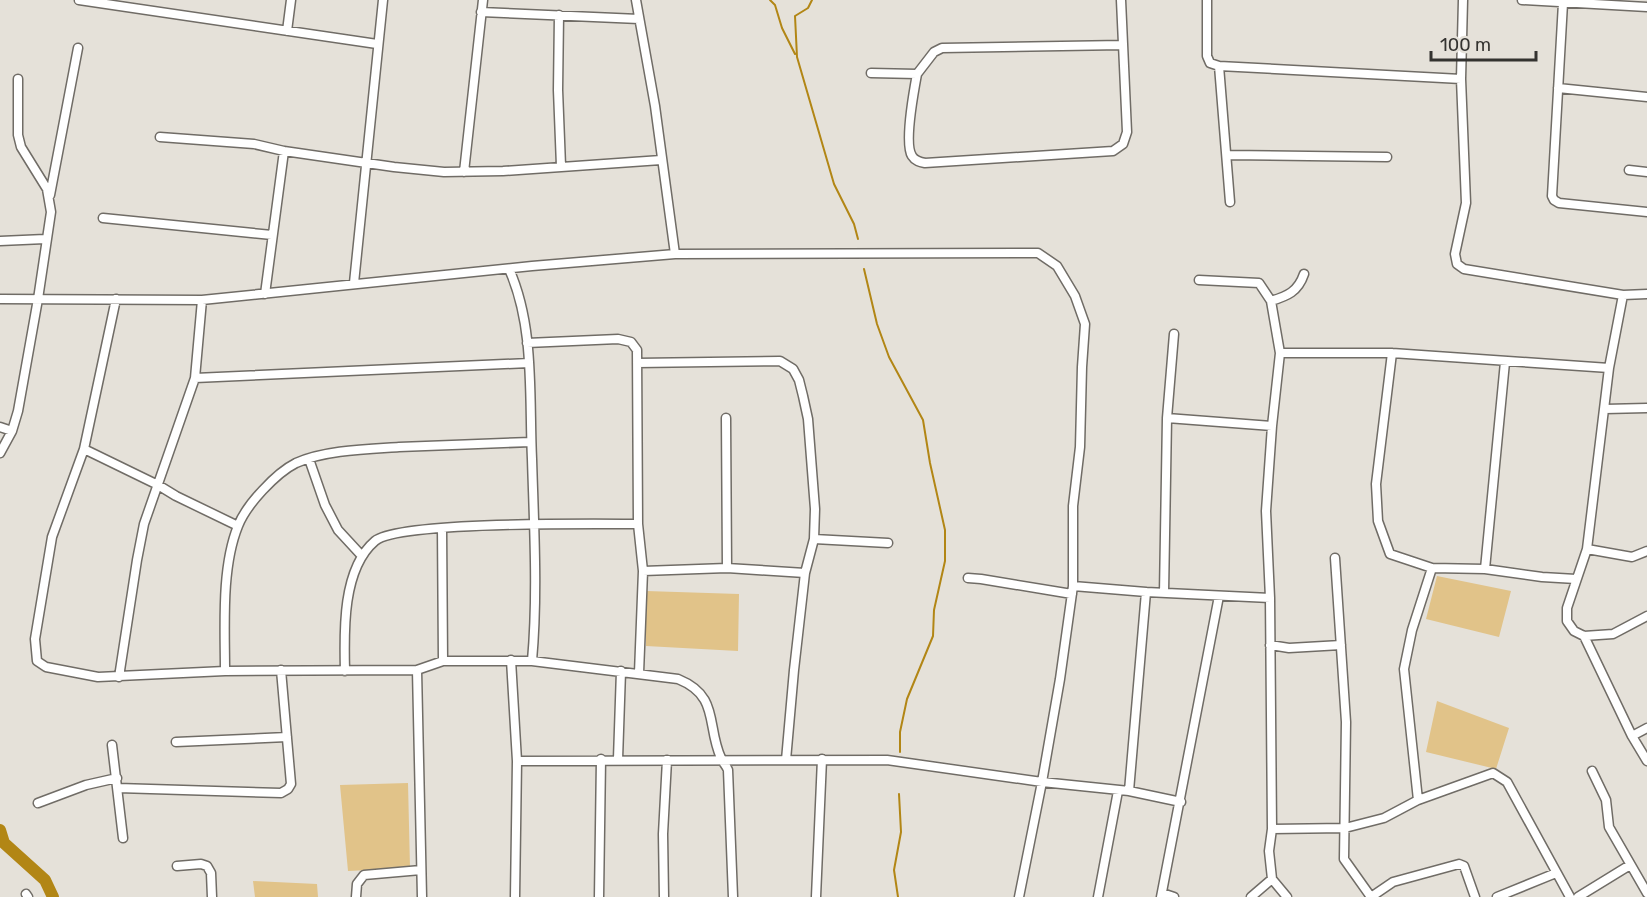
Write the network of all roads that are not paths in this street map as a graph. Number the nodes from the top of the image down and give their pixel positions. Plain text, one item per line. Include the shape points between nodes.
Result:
1 (79, 0) edge
2 (144, 0) edge
3 (291, 0) edge
4 (383, 0) edge
5 (483, 0) edge
6 (638, 0) edge
7 (1121, 0) edge
8 (1207, 0) edge
9 (1463, 0) edge
10 (1522, 0) edge
11 (1563, 3) junction
12 (1647, 7) edge
13 (143, 10) junction
14 (481, 12) junction
15 (560, 15) junction
16 (639, 19) junction
17 (287, 31) junction
18 (377, 44) junction
19 (1122, 45) junction
20 (78, 48) dead end
21 (1219, 66) junction
22 (871, 73) dead end
23 (917, 74) junction
24 (18, 79) dead end
25 (1461, 79) junction
26 (1558, 88) junction
27 (1647, 97) edge
28 (160, 137) dead end
29 (284, 151) junction
30 (1227, 154) junction
31 (1388, 157) dead end
32 (661, 160) junction
33 (365, 163) junction
34 (561, 166) junction
35 (1629, 170) dead end
36 (464, 172) junction
37 (1647, 172) edge
38 (50, 197) junction
39 (1230, 202) dead end
40 (1647, 212) edge
41 (103, 218) dead end
42 (272, 235) junction
43 (45, 239) junction
44 (0, 241) edge
45 (675, 254) junction
46 (509, 269) junction
47 (1304, 274) dead end
48 (1199, 280) dead end
49 (354, 283) junction
50 (265, 294) junction
51 (1647, 294) edge
52 (1623, 295) junction
53 (0, 299) edge
54 (38, 299) junction
55 (116, 300) junction
56 (202, 300) junction
57 (1271, 301) junction
58 (1174, 334) dead end
59 (527, 343) junction
60 (1280, 353) junction
61 (1392, 353) junction
62 (1505, 362) junction
63 (529, 363) junction
64 (637, 363) junction
65 (1609, 369) junction
66 (195, 378) junction
67 (1647, 408) edge
68 (1605, 409) junction
69 (726, 418) dead end
70 (1167, 418) junction
71 (1272, 426) junction
72 (0, 427) edge
73 (12, 430) junction
74 (531, 442) junction
75 (84, 450) junction
76 (0, 453) edge
77 (309, 459) junction
78 (158, 484) junction
79 (638, 524) junction
80 (534, 525) junction
81 (238, 526) junction
82 (442, 528) junction
83 (814, 539) junction
84 (888, 543) dead end
85 (1587, 549) junction
86 (1647, 551) edge
87 (362, 556) junction
88 (1335, 558) dead end
89 (727, 568) junction
90 (1432, 568) junction
91 (1485, 569) junction
92 (643, 570) junction
93 (805, 573) junction
94 (968, 578) dead end
95 (1576, 579) junction
96 (1073, 590) junction
97 (1146, 592) junction
98 (1164, 593) junction
99 (1219, 596) junction
100 (1270, 598) junction
101 (1647, 616) edge
102 (1584, 636) junction
103 (1270, 645) junction
104 (1341, 645) junction
105 (511, 660) junction
106 (443, 661) junction
107 (532, 661) junction
108 (281, 670) junction
109 (417, 670) junction
110 (225, 671) junction
111 (345, 671) junction
112 (621, 671) junction
113 (639, 673) junction
114 (120, 677) junction
115 (1647, 728) edge
116 (1632, 736) junction
117 (287, 737) junction
118 (176, 742) dead end
119 (112, 745) dead end
120 (601, 759) junction
121 (618, 759) junction
122 (721, 759) junction
123 (822, 759) junction
124 (517, 760) junction
125 (667, 760) junction
126 (786, 760) junction
127 (1647, 761) edge
128 (1592, 771) dead end
129 (117, 778) junction
130 (1042, 782) junction
131 (118, 788) junction
132 (1118, 791) junction
133 (1129, 791) junction
134 (1418, 800) junction
135 (1181, 802) junction
136 (38, 803) dead end
137 (1345, 828) junction
138 (1272, 829) junction
139 (123, 838) dead end
140 (1630, 865) junction
141 (177, 866) dead end
142 (421, 870) junction
143 (1556, 873) junction
144 (1272, 879) junction
145 (1647, 892) edge
146 (1162, 895) edge
147 (212, 897) edge
148 (356, 897) edge
149 (422, 897) edge
150 (515, 897) edge
151 (599, 897) edge
152 (664, 897) edge
153 (733, 897) edge
154 (816, 897) edge
155 (1018, 897) edge
156 (1098, 897) edge
157 (1174, 897) edge
158 (1251, 897) edge
159 (1287, 897) edge
160 (1371, 897) edge
161 (1475, 897) edge
162 (1497, 897) edge
163 (1570, 897) edge
164 (1578, 897) edge

1 - 13 street
2 - 13 street
3 - 17 street
4 - 18 street
5 - 14 street
6 - 16 street
7 - 19 street
8 - 21 street via 1207,56 1210,63
9 - 25 street
10 - 11 street
11 - 12 street
11 - 26 street
13 - 17 street
14 - 15 street
14 - 36 street
15 - 16 street
15 - 34 street
16 - 32 street
17 - 18 street
18 - 33 street
19 - 23 street via 942,48
19 - 23 street via 1127,132 1123,144 1113,151 918,162 909,145
20 - 38 street
21 - 25 street
21 - 30 street
22 - 23 street
24 - 38 street via 21,147
25 - 52 street via 1466,203 1456,264 1464,269
26 - 27 street
26 - 40 street via 1554,200
28 - 29 street via 254,144
29 - 33 street
29 - 42 street
30 - 31 street
30 - 39 street
32 - 34 street
32 - 45 street
33 - 36 street
33 - 49 street
34 - 36 street
35 - 37 street
38 - 43 street
41 - 42 street
42 - 50 street
43 - 44 street
43 - 54 street
45 - 46 street
45 - 96 street via 1038,253 1057,266 1075,296 1085,324 1080,447 1073,506
46 - 49 street
46 - 59 street via 516,285
47 - 57 street via 1292,293
48 - 57 street via 1258,283
49 - 50 street
50 - 56 street
51 - 52 street
52 - 65 street
53 - 54 street
54 - 55 street
54 - 73 street
55 - 56 street
55 - 75 street
56 - 66 street
57 - 60 street
58 - 70 street
59 - 63 street
59 - 64 street via 618,339 631,342 637,350
60 - 61 street
60 - 71 street
61 - 62 street
61 - 90 street via 1376,484 1378,520 1390,554
62 - 65 street
62 - 91 street
63 - 66 street
63 - 74 street
64 - 79 street
64 - 83 street via 780,362 793,369 808,419
65 - 68 street
66 - 78 street
67 - 68 street
68 - 85 street
69 - 89 street
70 - 71 street
70 - 98 street
71 - 100 street via 1266,511
72 - 73 street
73 - 76 street
74 - 77 street via 351,450
74 - 80 street
75 - 78 street
75 - 114 street via 52,537 34,651 37,662 46,667
77 - 81 street via 280,475 249,507
77 - 87 street via 338,530
78 - 81 street
78 - 114 street via 137,560
79 - 80 street
79 - 92 street
80 - 82 street
80 - 107 street
81 - 110 street via 225,597
82 - 87 street via 385,536
82 - 106 street
83 - 84 street
83 - 93 street
85 - 86 street via 1632,557
85 - 95 street
87 - 111 street via 346,606
88 - 104 street
89 - 92 street
89 - 93 street
90 - 91 street
90 - 134 street via 1404,669
91 - 95 street
92 - 113 street
93 - 126 street
94 - 96 street
95 - 102 street via 1567,621
96 - 97 street
96 - 130 street
97 - 98 street
97 - 133 street
98 - 99 street
99 - 100 street
99 - 135 street
100 - 103 street
101 - 102 street via 1613,634
102 - 116 street
103 - 104 street
103 - 138 street
104 - 137 street via 1346,722
105 - 106 street
105 - 107 street
105 - 124 street
106 - 109 street
107 - 112 street
108 - 110 street
108 - 111 street
108 - 117 street
109 - 111 street
109 - 142 street
110 - 114 street
112 - 113 street
112 - 121 street
113 - 122 street via 678,678 691,684 709,708
115 - 116 street
116 - 127 street
117 - 118 street
117 - 131 street via 291,784 281,793
119 - 129 street
120 - 121 street
120 - 124 street
120 - 151 street
121 - 125 street
122 - 125 street
122 - 126 street
122 - 153 street via 728,770
123 - 126 street
123 - 130 street via 887,760
123 - 154 street
124 - 150 street
125 - 152 street
128 - 140 street via 1606,800 1609,827
129 - 131 street
129 - 136 street
130 - 132 street
130 - 155 street
131 - 139 street
132 - 133 street
132 - 156 street
133 - 135 street
134 - 137 street via 1384,818
134 - 143 street via 1492,773 1507,782
135 - 146 street
137 - 138 street
137 - 160 street via 1344,859
138 - 144 street
140 - 145 street
140 - 164 street
141 - 147 street via 207,866
142 - 148 street via 364,875 357,884
142 - 149 street
143 - 162 street
143 - 163 street
144 - 158 street
144 - 159 street
146 - 157 street
160 - 161 street via 1393,882 1459,864 1464,866

